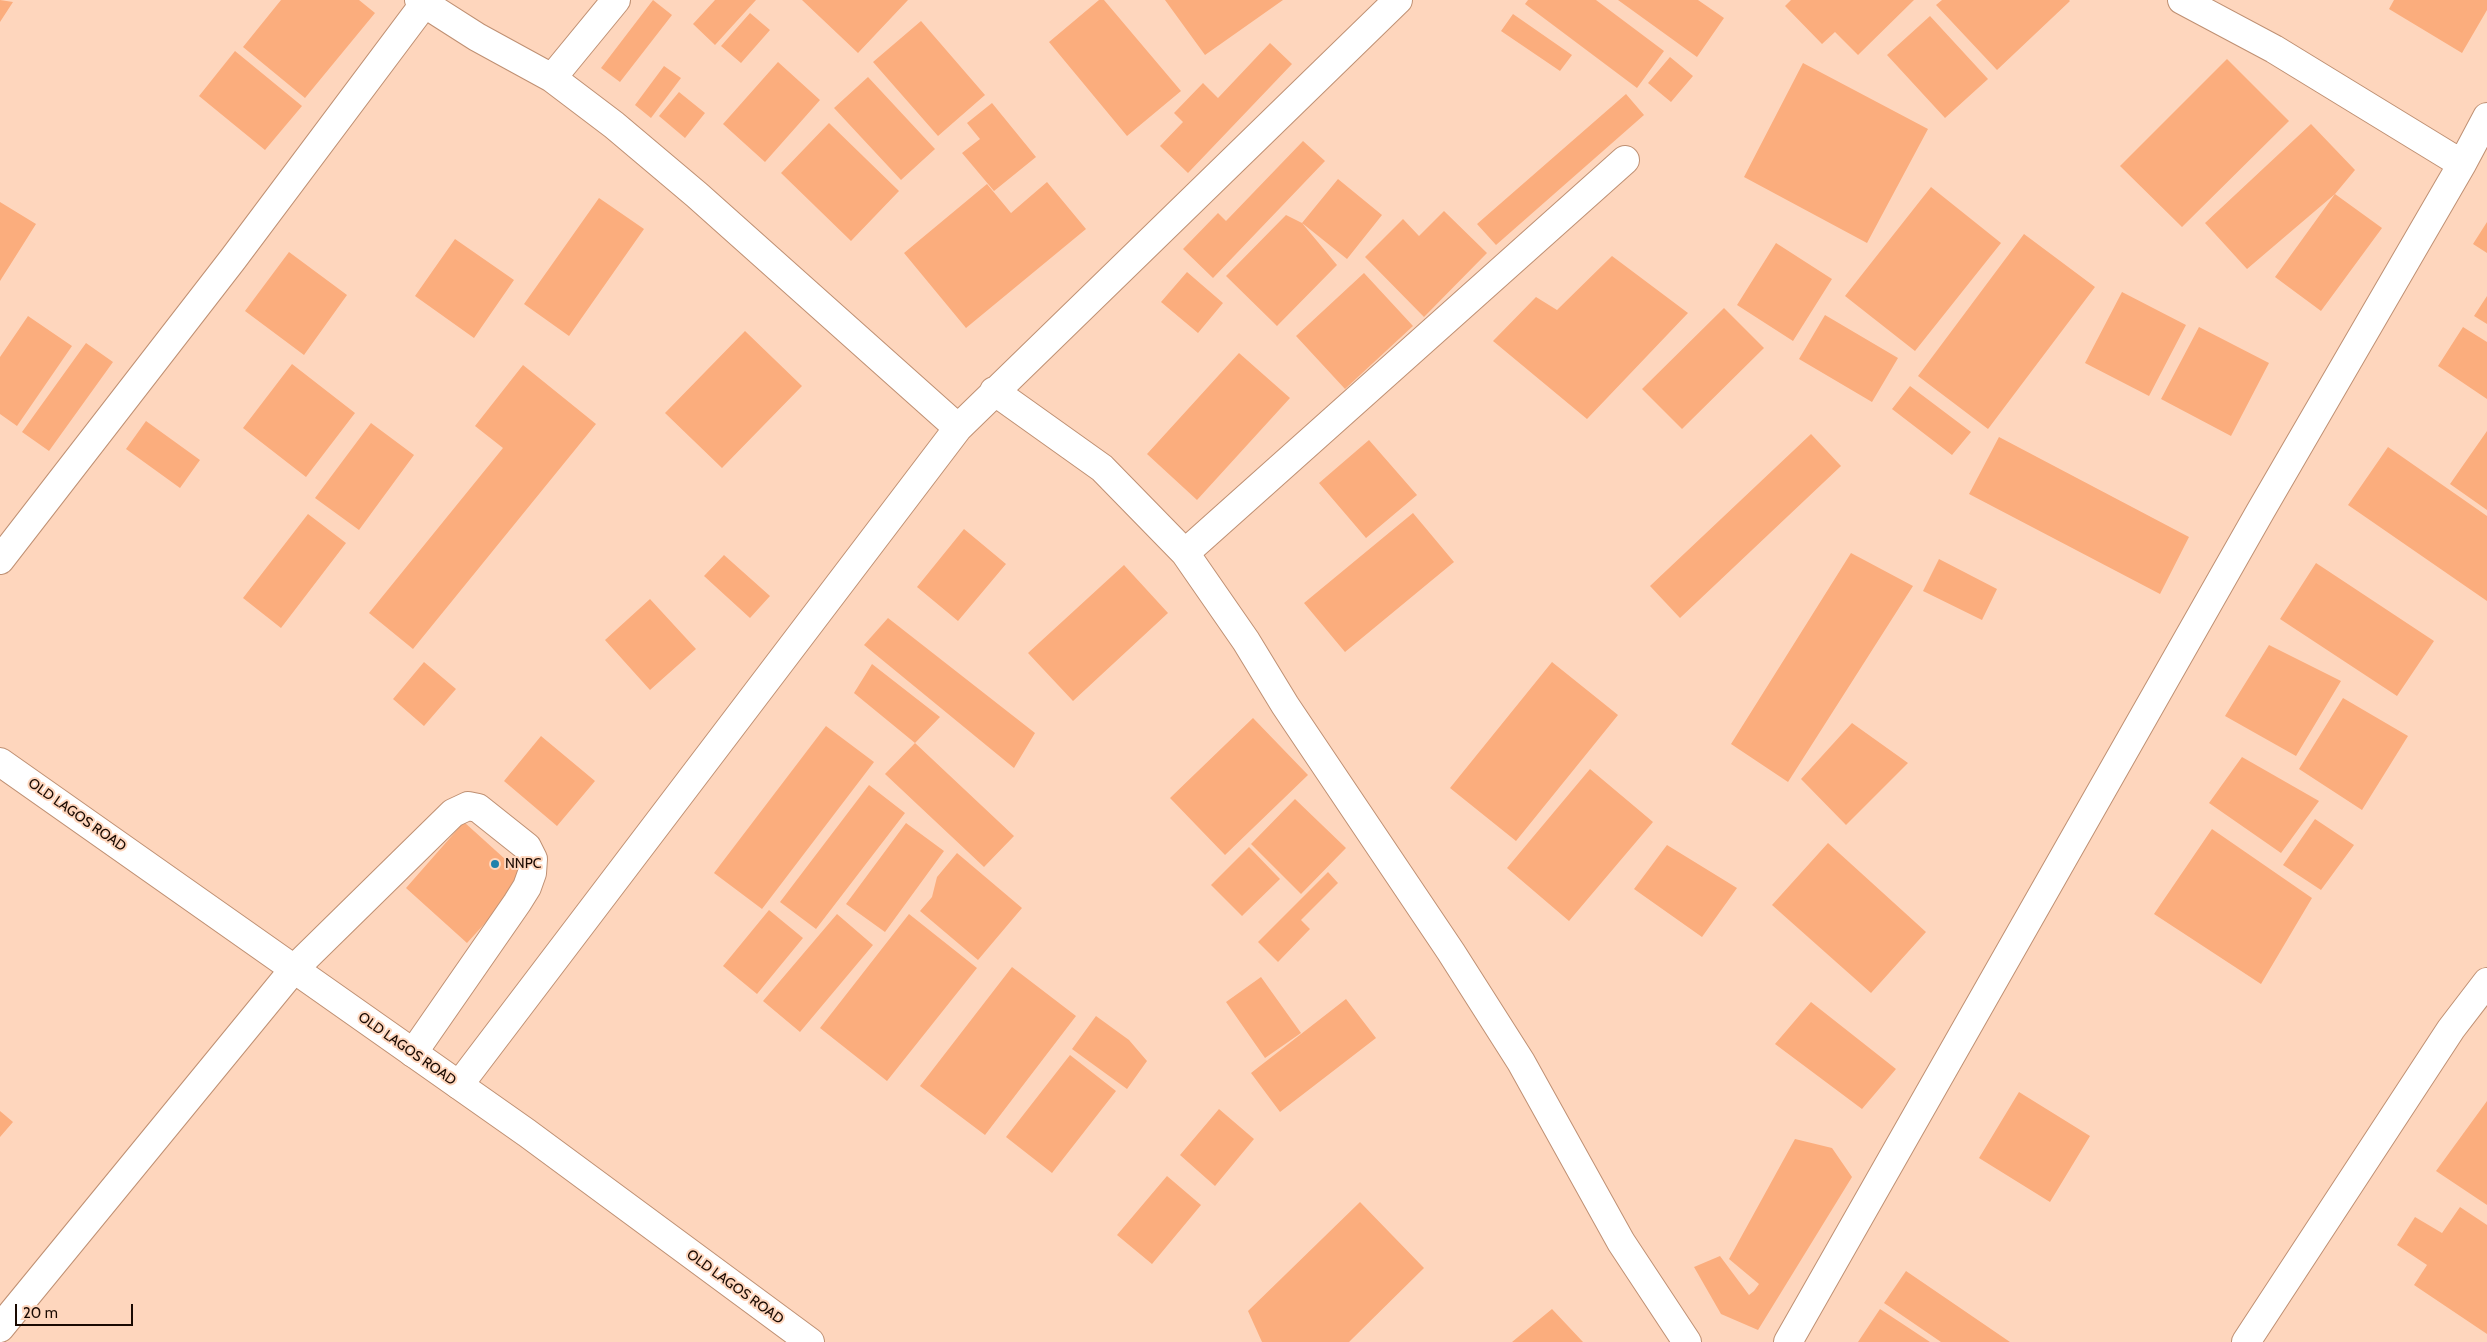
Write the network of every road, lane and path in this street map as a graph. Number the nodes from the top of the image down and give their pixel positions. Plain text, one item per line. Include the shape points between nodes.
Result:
1 (616, 0) edge
2 (2182, 0) edge
3 (421, 2) edge
4 (1384, 4) edge
5 (552, 78) junction
6 (2487, 117) edge
7 (1625, 160) dead end
8 (2462, 164) junction
9 (994, 391) junction
10 (958, 428) junction
11 (1185, 554) junction
12 (0, 560) edge
13 (0, 762) edge
14 (294, 969) junction
15 (2487, 982) edge
16 (413, 1053) junction
17 (459, 1085) junction
18 (0, 1328) edge
19 (810, 1342) edge
20 (1687, 1342) edge
21 (1788, 1342) edge
22 (2246, 1342) edge

1 - 5 street
2 - 8 street via 2274,49
3 - 5 street
3 - 12 street via 233,259
4 - 9 street
5 - 10 street via 697,195
6 - 8 street
7 - 11 street
8 - 21 street via 2260,512
9 - 10 street
9 - 11 street via 1102,468
10 - 17 street
11 - 20 street via 1246,641 1284,705 1506,1038 1621,1242
13 - 14 street, OLD LAGOS ROAD
14 - 16 street, OLD LAGOS ROAD
14 - 16 street via 453,813 468,806 478,808 528,847 533,859 532,873 528,887
14 - 18 street
15 - 22 street via 2451,1029
16 - 17 street, OLD LAGOS ROAD
17 - 19 street, OLD LAGOS ROAD

